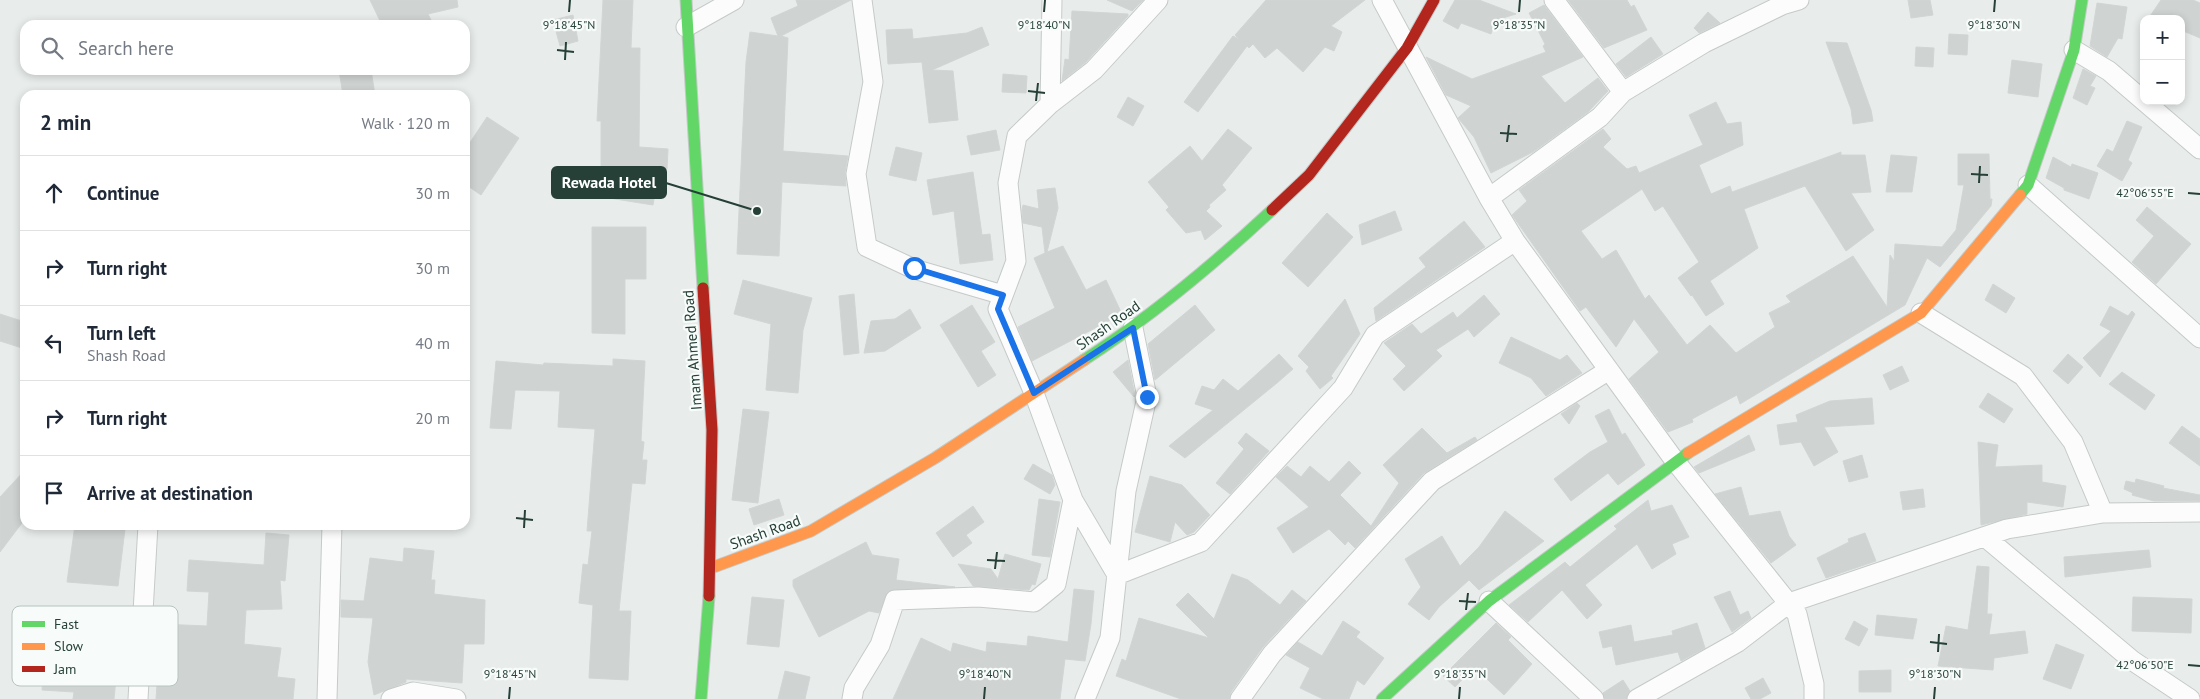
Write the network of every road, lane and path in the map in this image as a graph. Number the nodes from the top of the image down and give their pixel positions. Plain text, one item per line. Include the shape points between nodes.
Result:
1 (686, 0) edge
2 (734, 0) edge
3 (862, 0) edge
4 (1052, 0) edge
5 (1158, 0) edge
6 (1382, 0) edge
7 (1434, 0) edge
8 (1554, 0) edge
9 (2082, 0) edge
10 (1786, 2) edge
11 (686, 27) junction
12 (1407, 48) junction
13 (2074, 50) junction
14 (1623, 92) junction
15 (1050, 104) junction
16 (2200, 149) edge
17 (2028, 185) junction
18 (1489, 198) junction
19 (1515, 241) junction
20 (1003, 295) junction
21 (1921, 313) junction
22 (1133, 328) junction
23 (2200, 338) edge
24 (1609, 370) junction
25 (1034, 393) junction
26 (1675, 461) junction
27 (1073, 500) junction
28 (2200, 512) edge
29 (2103, 513) junction
30 (148, 530) edge
31 (332, 530) edge
32 (1985, 537) junction
33 (711, 568) junction
34 (1117, 575) junction
35 (1488, 602) junction
36 (1789, 603) junction
37 (143, 606) edge
38 (139, 686) edge
39 (138, 699) edge
40 (326, 699) edge
41 (391, 699) edge
42 (456, 699) edge
43 (701, 699) edge
44 (852, 699) edge
45 (1084, 699) edge
46 (1240, 699) edge
47 (1382, 699) edge
48 (1594, 699) edge
49 (1637, 699) edge
50 (1814, 699) edge
51 (2190, 699) edge

1 - 11 main road, Imam Ahmed Road
2 - 11 street
3 - 20 street via 874,82 856,174 867,247 914,268
4 - 15 street
5 - 15 street via 1094,70
6 - 12 street
7 - 12 main road, Shash Road
8 - 14 street
9 - 13 main road
10 - 14 street via 1704,43
11 - 33 main road, Imam Ahmed Road via 712,430
12 - 18 street
12 - 22 main road, Shash Road via 1309,175 1226,254
13 - 16 street via 2109,71
13 - 17 main road
14 - 18 street via 1600,117
15 - 20 street via 1017,136 1008,183 1016,261
17 - 21 main road
17 - 23 street
18 - 19 street
19 - 24 street
19 - 34 street via 1375,335 1343,388 1201,542
20 - 25 street via 998,309
21 - 26 main road
21 - 29 street via 2023,376 2073,442
22 - 25 main road, Shash Road
22 - 34 street via 1147,397 1126,491
24 - 26 street
24 - 46 street via 1432,481 1272,654
25 - 27 street
25 - 33 main road, Shash Road via 935,458 811,531
26 - 35 main road
26 - 36 street
27 - 34 street
27 - 44 street via 1056,584 1034,602 978,597 895,600 880,645 854,688
28 - 29 street
29 - 32 street via 2007,529
30 - 37 street
31 - 40 street
32 - 36 street
32 - 51 street via 2133,661
33 - 43 main road, Imam Ahmed Road
34 - 45 street via 1110,638
35 - 47 main road
35 - 48 street
36 - 49 street via 1738,642
36 - 50 street via 1797,614 1814,684
38 - 39 street
41 - 42 street via 413,692

